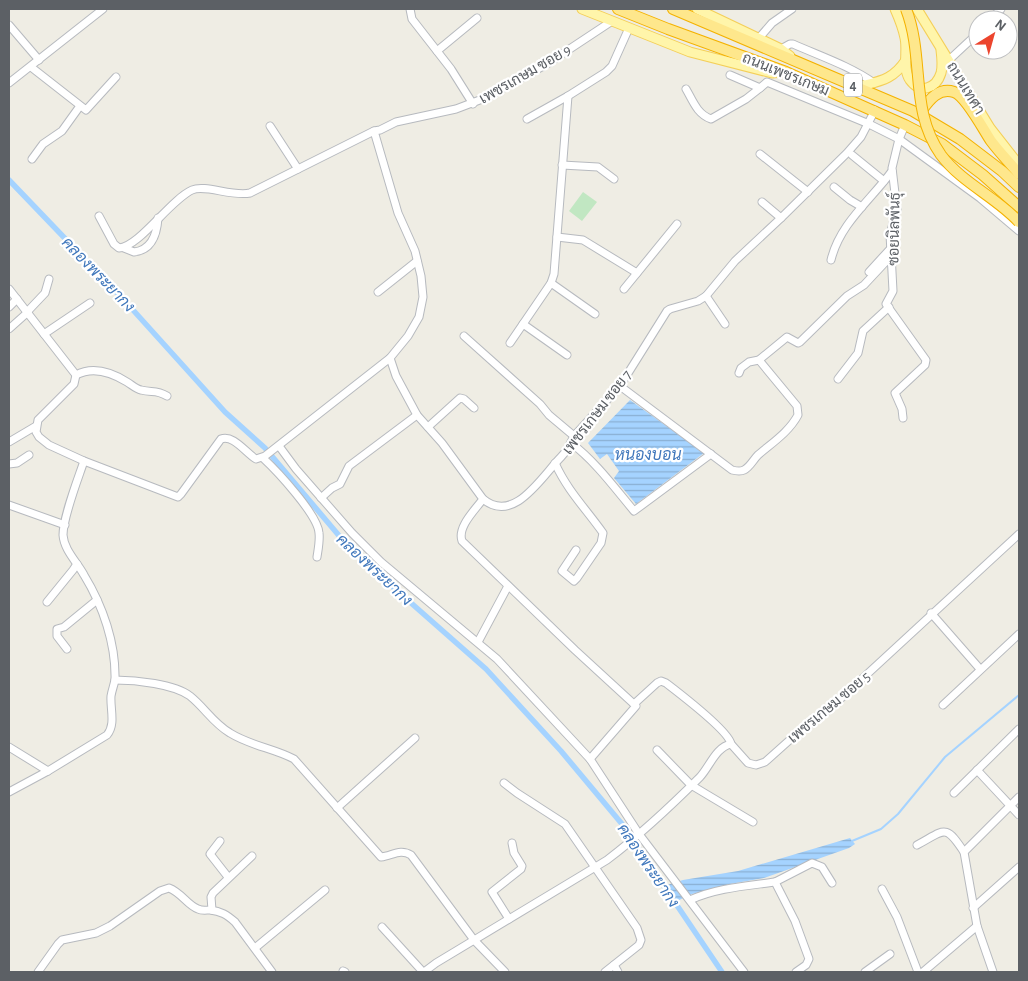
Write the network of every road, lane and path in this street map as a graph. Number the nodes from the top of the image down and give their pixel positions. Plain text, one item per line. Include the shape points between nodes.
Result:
1 (103, 9) edge
2 (410, 9) edge
3 (582, 9) edge
4 (618, 9) edge
5 (673, 9) edge
6 (697, 9) edge
7 (792, 9) edge
8 (895, 9) edge
9 (906, 9) edge
10 (917, 9) edge
11 (477, 18) dead end
12 (612, 21) junction
13 (9, 25) edge
14 (629, 28) junction
15 (759, 38) junction
16 (968, 42) edge
17 (941, 48) junction
18 (780, 49) junction
19 (437, 51) junction
20 (40, 60) junction
21 (906, 60) junction
22 (949, 60) junction
23 (796, 61) junction
24 (31, 67) junction
25 (761, 70) junction
26 (786, 72) junction
27 (730, 75) dead end
28 (116, 77) dead end
29 (805, 80) junction
30 (767, 82) junction
31 (9, 83) edge
32 (874, 83) junction
33 (858, 87) junction
34 (760, 88) junction
35 (686, 89) dead end
36 (568, 96) junction
37 (800, 96) junction
38 (473, 104) junction
39 (80, 106) junction
40 (875, 110) junction
41 (922, 110) junction
42 (527, 118) dead end
43 (869, 124) junction
44 (905, 125) junction
45 (270, 126) dead end
46 (374, 131) junction
47 (898, 139) junction
48 (760, 154) dead end
49 (852, 155) dead end
50 (32, 159) dead end
51 (562, 165) junction
52 (1019, 165) edge
53 (298, 169) junction
54 (892, 171) junction
55 (1019, 174) edge
56 (614, 179) dead end
57 (884, 182) junction
58 (834, 187) dead end
59 (1019, 187) edge
60 (808, 192) junction
61 (762, 202) dead end
62 (862, 207) junction
63 (1019, 207) edge
64 (99, 216) dead end
65 (158, 218) junction
66 (782, 218) junction
67 (1019, 222) edge
68 (677, 224) dead end
69 (1019, 231) edge
70 (557, 237) junction
71 (124, 248) junction
72 (891, 251) junction
73 (831, 260) dead end
74 (418, 261) junction
75 (869, 272) dead end
76 (637, 273) junction
77 (49, 279) dead end
78 (551, 283) junction
79 (9, 288) edge
80 (624, 289) dead end
81 (378, 292) dead end
82 (706, 296) junction
83 (17, 299) junction
84 (90, 303) dead end
85 (887, 305) junction
86 (9, 307) edge
87 (27, 312) junction
88 (595, 314) dead end
89 (523, 324) junction
90 (725, 324) dead end
91 (9, 329) edge
92 (44, 334) junction
93 (464, 336) dead end
94 (510, 343) dead end
95 (568, 355) dead end
96 (390, 358) junction
97 (759, 360) junction
98 (739, 373) dead end
99 (76, 375) junction
100 (838, 380) dead end
101 (620, 386) junction
102 (167, 396) dead end
103 (474, 408) dead end
104 (417, 415) junction
105 (903, 418) dead end
106 (36, 426) junction
107 (428, 427) junction
108 (572, 439) junction
109 (9, 442) edge
110 (277, 447) junction
111 (711, 454) junction
112 (28, 455) dead end
113 (264, 457) junction
114 (84, 461) junction
115 (555, 463) junction
116 (9, 464) edge
117 (321, 498) junction
118 (483, 499) junction
119 (9, 505) edge
120 (65, 525) junction
121 (1019, 534) edge
122 (576, 550) dead end
123 (317, 557) dead end
124 (77, 564) junction
125 (508, 586) junction
126 (97, 600) junction
127 (47, 602) dead end
128 (932, 613) junction
129 (1019, 634) edge
130 (478, 642) junction
131 (67, 649) dead end
132 (980, 669) junction
133 (115, 680) junction
134 (634, 704) junction
135 (943, 705) dead end
136 (1019, 729) edge
137 (415, 738) dead end
138 (731, 744) junction
139 (9, 747) edge
140 (657, 750) dead end
141 (590, 759) junction
142 (977, 770) junction
143 (48, 772) junction
144 (504, 783) dead end
145 (691, 785) junction
146 (9, 792) edge
147 (954, 793) dead end
148 (1019, 797) edge
149 (1011, 806) junction
150 (337, 808) junction
151 (1019, 815) edge
152 (753, 822) dead end
153 (638, 834) junction
154 (220, 841) dead end
155 (512, 843) dead end
156 (917, 845) dead end
157 (964, 852) junction
158 (252, 856) dead end
159 (595, 867) junction
160 (1019, 867) edge
161 (228, 877) junction
162 (775, 882) junction
163 (832, 883) dead end
164 (882, 889) dead end
165 (325, 890) dead end
166 (689, 900) junction
167 (974, 908) junction
168 (212, 910) junction
169 (509, 919) junction
170 (977, 926) junction
171 (382, 927) dead end
172 (474, 940) junction
173 (254, 948) junction
174 (890, 954) dead end
175 (614, 965) junction
176 (38, 972) edge
177 (272, 972) edge
178 (424, 972) edge
179 (505, 972) edge
180 (605, 972) edge
181 (618, 972) edge
182 (744, 972) edge
183 (796, 972) edge
184 (866, 972) edge
185 (918, 972) edge
186 (923, 972) edge
187 (993, 972) edge

1 - 20 street
2 - 19 street via 412,19
3 - 12 main road, 4
4 - 26 highway, ถนนเพชรเกษม / 4
5 - 23 highway, ถนนเพชรเกษม / 4
6 - 15 main road, 4
7 - 15 street via 772,23
8 - 21 main road via 905,38
9 - 41 highway, bridge via 916,43
10 - 17 main road, ถนนเทศา
11 - 19 street
12 - 14 main road, 4
12 - 38 street, เพชรเกษม ซอย 9 via 547,64
13 - 20 street
14 - 25 main road, 4 via 690,52
14 - 36 street via 612,66
15 - 18 main road, 4
16 - 22 street
17 - 21 main road via 943,64 938,82 933,87 925,89 915,85 906,71
17 - 22 main road, ถนนเทศา
18 - 23 main road, 4
18 - 32 street via 793,44
19 - 38 street
20 - 24 street
21 - 32 main road via 891,77
22 - 52 main road, ถนนเทศา via 990,128
23 - 33 highway, ถนนเพชรเกษม / 4
24 - 31 street
24 - 39 street
25 - 26 main road, 4
25 - 30 street
26 - 29 highway, ถนนเพชรเกษม / 4
27 - 34 street
28 - 39 street via 88,109
29 - 37 street
29 - 40 highway, ถนนเพชรเกษม / 4
30 - 34 street
30 - 37 street
32 - 33 main road
33 - 59 highway, ถนนเพชรเกษม / 4 via 913,111 960,139
34 - 35 street via 711,119 697,109
36 - 42 street
36 - 51 street
37 - 43 street
38 - 46 street, เพชรเกษม ซอย 9 via 396,122
39 - 50 street via 62,131 43,144
40 - 43 street, เพชรเกษม ซอย 7
40 - 44 highway, ถนนเพชรเกษม / 4
41 - 55 highway via 937,93 953,91 960,95
41 - 67 highway, bridge via 928,132 942,156
43 - 47 street
43 - 60 street, เพชรเกษม ซอย 7 via 847,153
44 - 47 street, ซอยนิลพันธุ์
44 - 63 highway, ถนนเพชรเกษม / 4 via 942,144
45 - 53 street
46 - 53 street, เพชรเกษม ซอย 9
46 - 74 street via 398,214
47 - 54 street, ซอยนิลพันธุ์
47 - 69 street via 980,198
48 - 60 street
49 - 57 street
51 - 56 street via 598,168
51 - 70 street
53 - 65 street, เพชรเกษม ซอย 9 via 246,194 194,190 177,200
54 - 57 street
54 - 72 street, ซอยนิลพันธุ์ via 897,210 890,234
57 - 62 street
58 - 62 street
60 - 66 street, เพชรเกษม ซอย 7
61 - 66 street
62 - 73 street via 846,225
64 - 71 street via 114,244
65 - 71 street, เพชรเกษม ซอย 9
65 - 71 street via 156,235 144,248 134,252
66 - 82 street, เพชรเกษม ซอย 7 via 735,261
68 - 76 street
70 - 76 street via 582,240
70 - 78 street
72 - 75 street
72 - 85 street, ซอยนิลพันธุ์ via 893,291
72 - 97 street via 864,284 847,296 800,342 787,337
74 - 81 street
74 - 96 street via 423,284 419,317
76 - 80 street
77 - 87 street via 45,294
78 - 88 street
78 - 89 street
79 - 83 street
82 - 90 street
82 - 101 street, เพชรเกษม ซอย 7 via 667,312
83 - 86 street
83 - 87 street
84 - 92 street
85 - 100 street via 863,331 858,353
85 - 105 street via 926,360 925,365 895,393
87 - 91 street
87 - 92 street
89 - 94 street
89 - 95 street
92 - 99 street
93 - 108 street via 540,404
96 - 104 street
96 - 110 street
97 - 98 street via 749,362
97 - 111 street via 795,403 798,415 778,439 741,472 732,470
99 - 102 street via 87,370 102,371 140,390 158,391
99 - 106 street via 74,384 38,420
101 - 108 street, เพชรเกษม ซอย 7
101 - 111 street
103 - 107 street via 460,398
104 - 107 street
104 - 117 street via 349,466 340,484
106 - 109 street
106 - 114 street via 36,432 44,442
107 - 118 street
108 - 111 street via 634,511
108 - 115 street, เพชรเกษม ซอย 7
110 - 113 street
110 - 117 street
112 - 116 street via 18,463
113 - 114 street via 256,459 230,438 220,439 178,496
113 - 123 street via 293,489 318,528
114 - 120 street
115 - 118 street, เพชรเกษม ซอย 7 via 517,503 497,506
115 - 122 street via 562,480 603,532 601,543 574,581 562,571
117 - 130 street via 381,562
118 - 125 street via 460,536
119 - 120 street
120 - 124 street via 65,545
121 - 128 street, เพชรเกษม ซอย 5
124 - 126 street
124 - 127 street
125 - 130 street
125 - 134 street
126 - 131 street via 57,629 57,636
126 - 133 street via 111,641
128 - 132 street
128 - 138 street, เพชรเกษม ซอย 5 via 825,713 764,762 748,763
129 - 132 street
130 - 141 street
132 - 135 street
133 - 143 street via 111,697 111,730 102,740
133 - 150 street via 171,687 190,696 216,725 229,733 247,743 294,759
134 - 138 street via 656,683 666,683 714,723
134 - 141 street via 636,706
136 - 142 street
137 - 150 street
138 - 145 street via 720,749
139 - 143 street
140 - 145 street
141 - 153 street
142 - 147 street
142 - 149 street
143 - 146 street
144 - 159 street via 565,824
145 - 152 street
145 - 153 street
148 - 149 street
149 - 151 street
149 - 157 street
150 - 172 street via 381,857 399,851 411,855
153 - 159 street
153 - 166 street
154 - 161 street via 210,854
155 - 169 street via 521,869 492,892
156 - 157 street via 948,832
157 - 167 street
158 - 161 street
159 - 169 street
159 - 175 street via 637,928 641,940
160 - 167 street
161 - 168 street via 212,897
162 - 163 street via 812,863 822,867
162 - 166 street via 703,894
162 - 183 street via 795,920 809,959
164 - 185 street via 897,917
165 - 173 street
166 - 182 street
167 - 170 street
168 - 173 street via 221,911 235,922
168 - 176 street via 194,907 169,888 160,891 110,926 96,933 62,940
169 - 172 street
170 - 186 street
170 - 187 street
171 - 178 street
172 - 178 street
172 - 179 street
173 - 177 street
174 - 184 street
175 - 180 street
175 - 181 street

